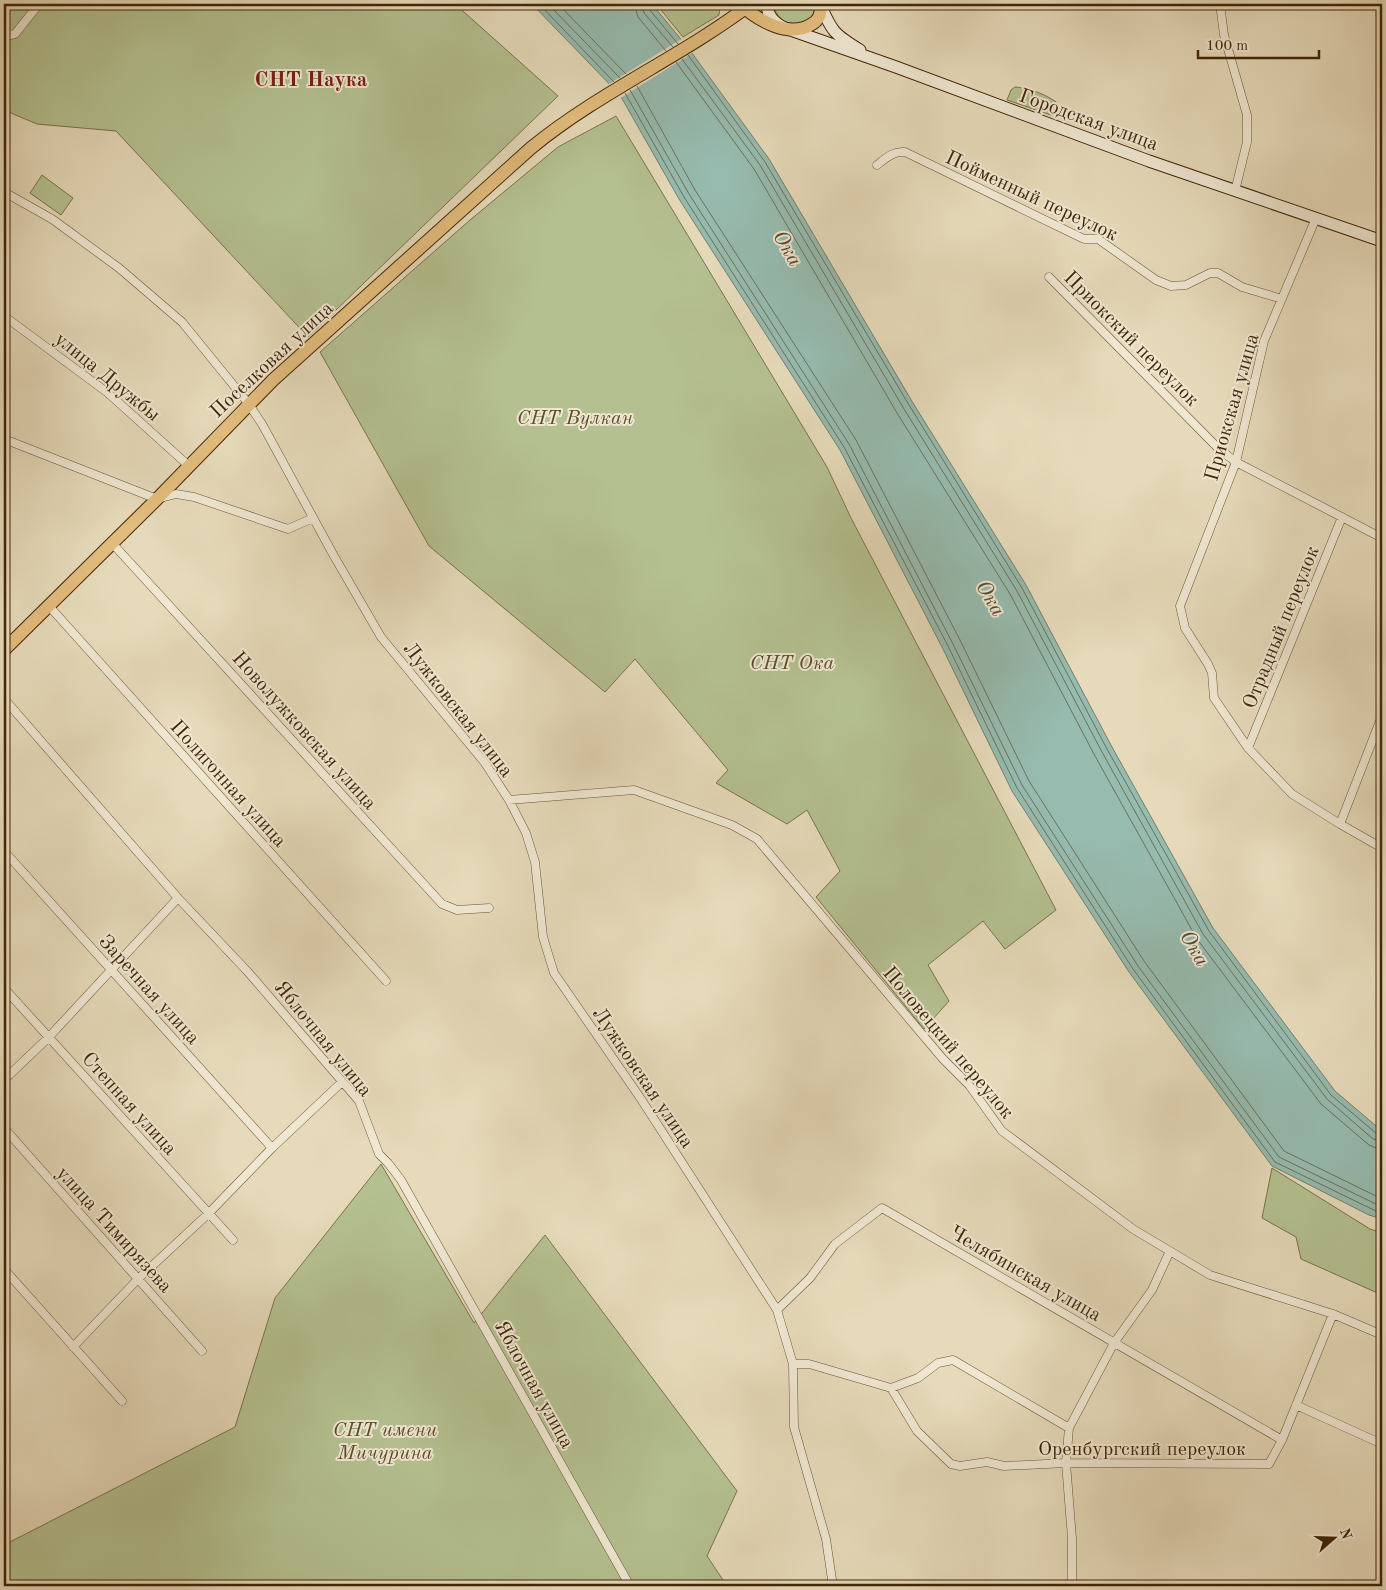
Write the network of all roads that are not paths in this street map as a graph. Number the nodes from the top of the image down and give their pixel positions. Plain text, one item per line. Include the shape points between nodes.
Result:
1 (39, 4) edge
2 (732, 4) edge
3 (766, 4) edge
4 (820, 4) edge
5 (1220, 4) edge
6 (746, 5) edge
7 (767, 22) junction
8 (722, 24) junction
9 (785, 28) junction
10 (4, 38) edge
11 (872, 58) junction
12 (877, 164) dead end
13 (4, 192) edge
14 (1235, 192) junction
15 (1316, 218) junction
16 (1382, 240) edge
17 (1049, 277) dead end
18 (1282, 299) junction
19 (4, 316) edge
20 (248, 403) junction
21 (4, 440) edge
22 (1236, 462) junction
23 (189, 466) junction
24 (157, 499) junction
25 (1342, 517) junction
26 (313, 518) junction
27 (1382, 538) edge
28 (112, 543) junction
29 (49, 606) junction
30 (4, 650) edge
31 (4, 687) edge
32 (5, 701) edge
33 (1382, 716) edge
34 (1248, 748) junction
35 (509, 800) junction
36 (1340, 824) junction
37 (1382, 848) edge
38 (4, 851) edge
39 (178, 898) junction
40 (489, 908) dead end
41 (111, 970) junction
42 (386, 981) dead end
43 (4, 988) edge
44 (48, 1038) junction
45 (4, 1080) edge
46 (342, 1082) junction
47 (4, 1128) edge
48 (272, 1148) junction
49 (208, 1214) junction
50 (233, 1240) dead end
51 (1170, 1251) junction
52 (4, 1269) edge
53 (138, 1279) junction
54 (777, 1310) junction
55 (1333, 1314) junction
56 (1382, 1335) edge
57 (1114, 1342) junction
58 (73, 1347) junction
59 (202, 1351) dead end
60 (792, 1364) junction
61 (891, 1388) junction
62 (122, 1401) dead end
63 (1296, 1404) junction
64 (1069, 1428) junction
65 (1282, 1440) junction
66 (1382, 1444) edge
67 (1066, 1462) junction
68 (630, 1586) edge
69 (833, 1586) edge
70 (1072, 1586) edge

1 - 10 street via 15,34
2 - 8 highway via 731,15
3 - 9 main road via 771,19
4 - 9 highway via 820,14 815,22 799,29
4 - 11 main road via 838,37
5 - 14 street via 1224,36 1247,115 1247,142
6 - 7 highway
6 - 8 highway, Поселковая улица
7 - 8 highway via 747,20
7 - 9 highway
8 - 20 highway, Поселковая улица via 580,112 531,148
9 - 11 main road, Городская улица
11 - 14 main road, Городская улица
12 - 18 street, Пойменный переулок via 898,151 905,152 1084,239 1098,239 1156,280 1171,286 1218,272 1242,287
13 - 20 street, Лужковская улица via 52,219 119,268 182,322
14 - 15 main road, Городская улица
15 - 16 main road, Городская улица
15 - 18 street, Приокская улица
17 - 22 street, Приокский переулок via 1219,449
18 - 22 street, Приокская улица via 1264,341
19 - 23 street, улица Дружбы via 108,393
20 - 23 highway, Поселковая улица
20 - 26 street, Лужковская улица
21 - 24 street
22 - 25 street, Приокский переулок
22 - 34 street, Приокская улица via 1180,606 1185,628 1212,673 1214,698
23 - 24 highway, Поселковая улица
24 - 26 street via 176,494 194,497 288,529
24 - 28 highway, Поселковая улица
25 - 27 street, Приокский переулок
25 - 34 street, Отрадный переулок
26 - 35 street, Лужковская улица via 381,637 486,763
28 - 29 highway, Поселковая улица
28 - 40 street, Новолужковская улица via 442,904 457,910
29 - 30 highway, Поселковая улица
29 - 42 street, Полигонная улица
31 - 32 street, Яблочная улица
32 - 39 street, Яблочная улица
33 - 36 street
34 - 36 street via 1292,794
35 - 51 street, Половецкий переулок via 634,790 732,825 757,839 943,1059 969,1085 1002,1131 1133,1229
35 - 54 street, Лужковская улица via 526,833 535,862 543,937 554,973 641,1099
36 - 37 street
38 - 41 street, Заречная улица
39 - 41 street
39 - 46 street, Яблочная улица via 248,972
41 - 44 street
41 - 48 street, Заречная улица
43 - 44 street, Степная улица
44 - 45 street
44 - 49 street, Степная улица
46 - 48 street
46 - 68 street, Яблочная улица via 359,1101 378,1154 401,1180
47 - 53 street, улица Тимирязева
48 - 49 street
49 - 50 street, Степная улица
49 - 53 street
51 - 55 street, Половецкий переулок via 1210,1275
51 - 57 street via 1152,1290
52 - 58 street
53 - 58 street
53 - 59 street, улица Тимирязева
54 - 57 street, Челябинская улица via 810,1278 835,1244 882,1208
54 - 60 street, Лужковская улица
55 - 56 street, Половецкий переулок
55 - 63 street, Оренбургский переулок
57 - 64 street
57 - 65 street, Челябинская улица
58 - 62 street
60 - 61 street via 809,1364
60 - 69 street, Лужковская улица via 794,1427 826,1539
61 - 64 street via 918,1378 938,1363 953,1360
61 - 67 street, Оренбургский переулок via 917,1431 951,1464 960,1466 986,1462 1004,1466
63 - 65 street, Оренбургский переулок
63 - 66 street
64 - 67 street
65 - 67 street, Оренбургский переулок via 1269,1464
67 - 70 street

